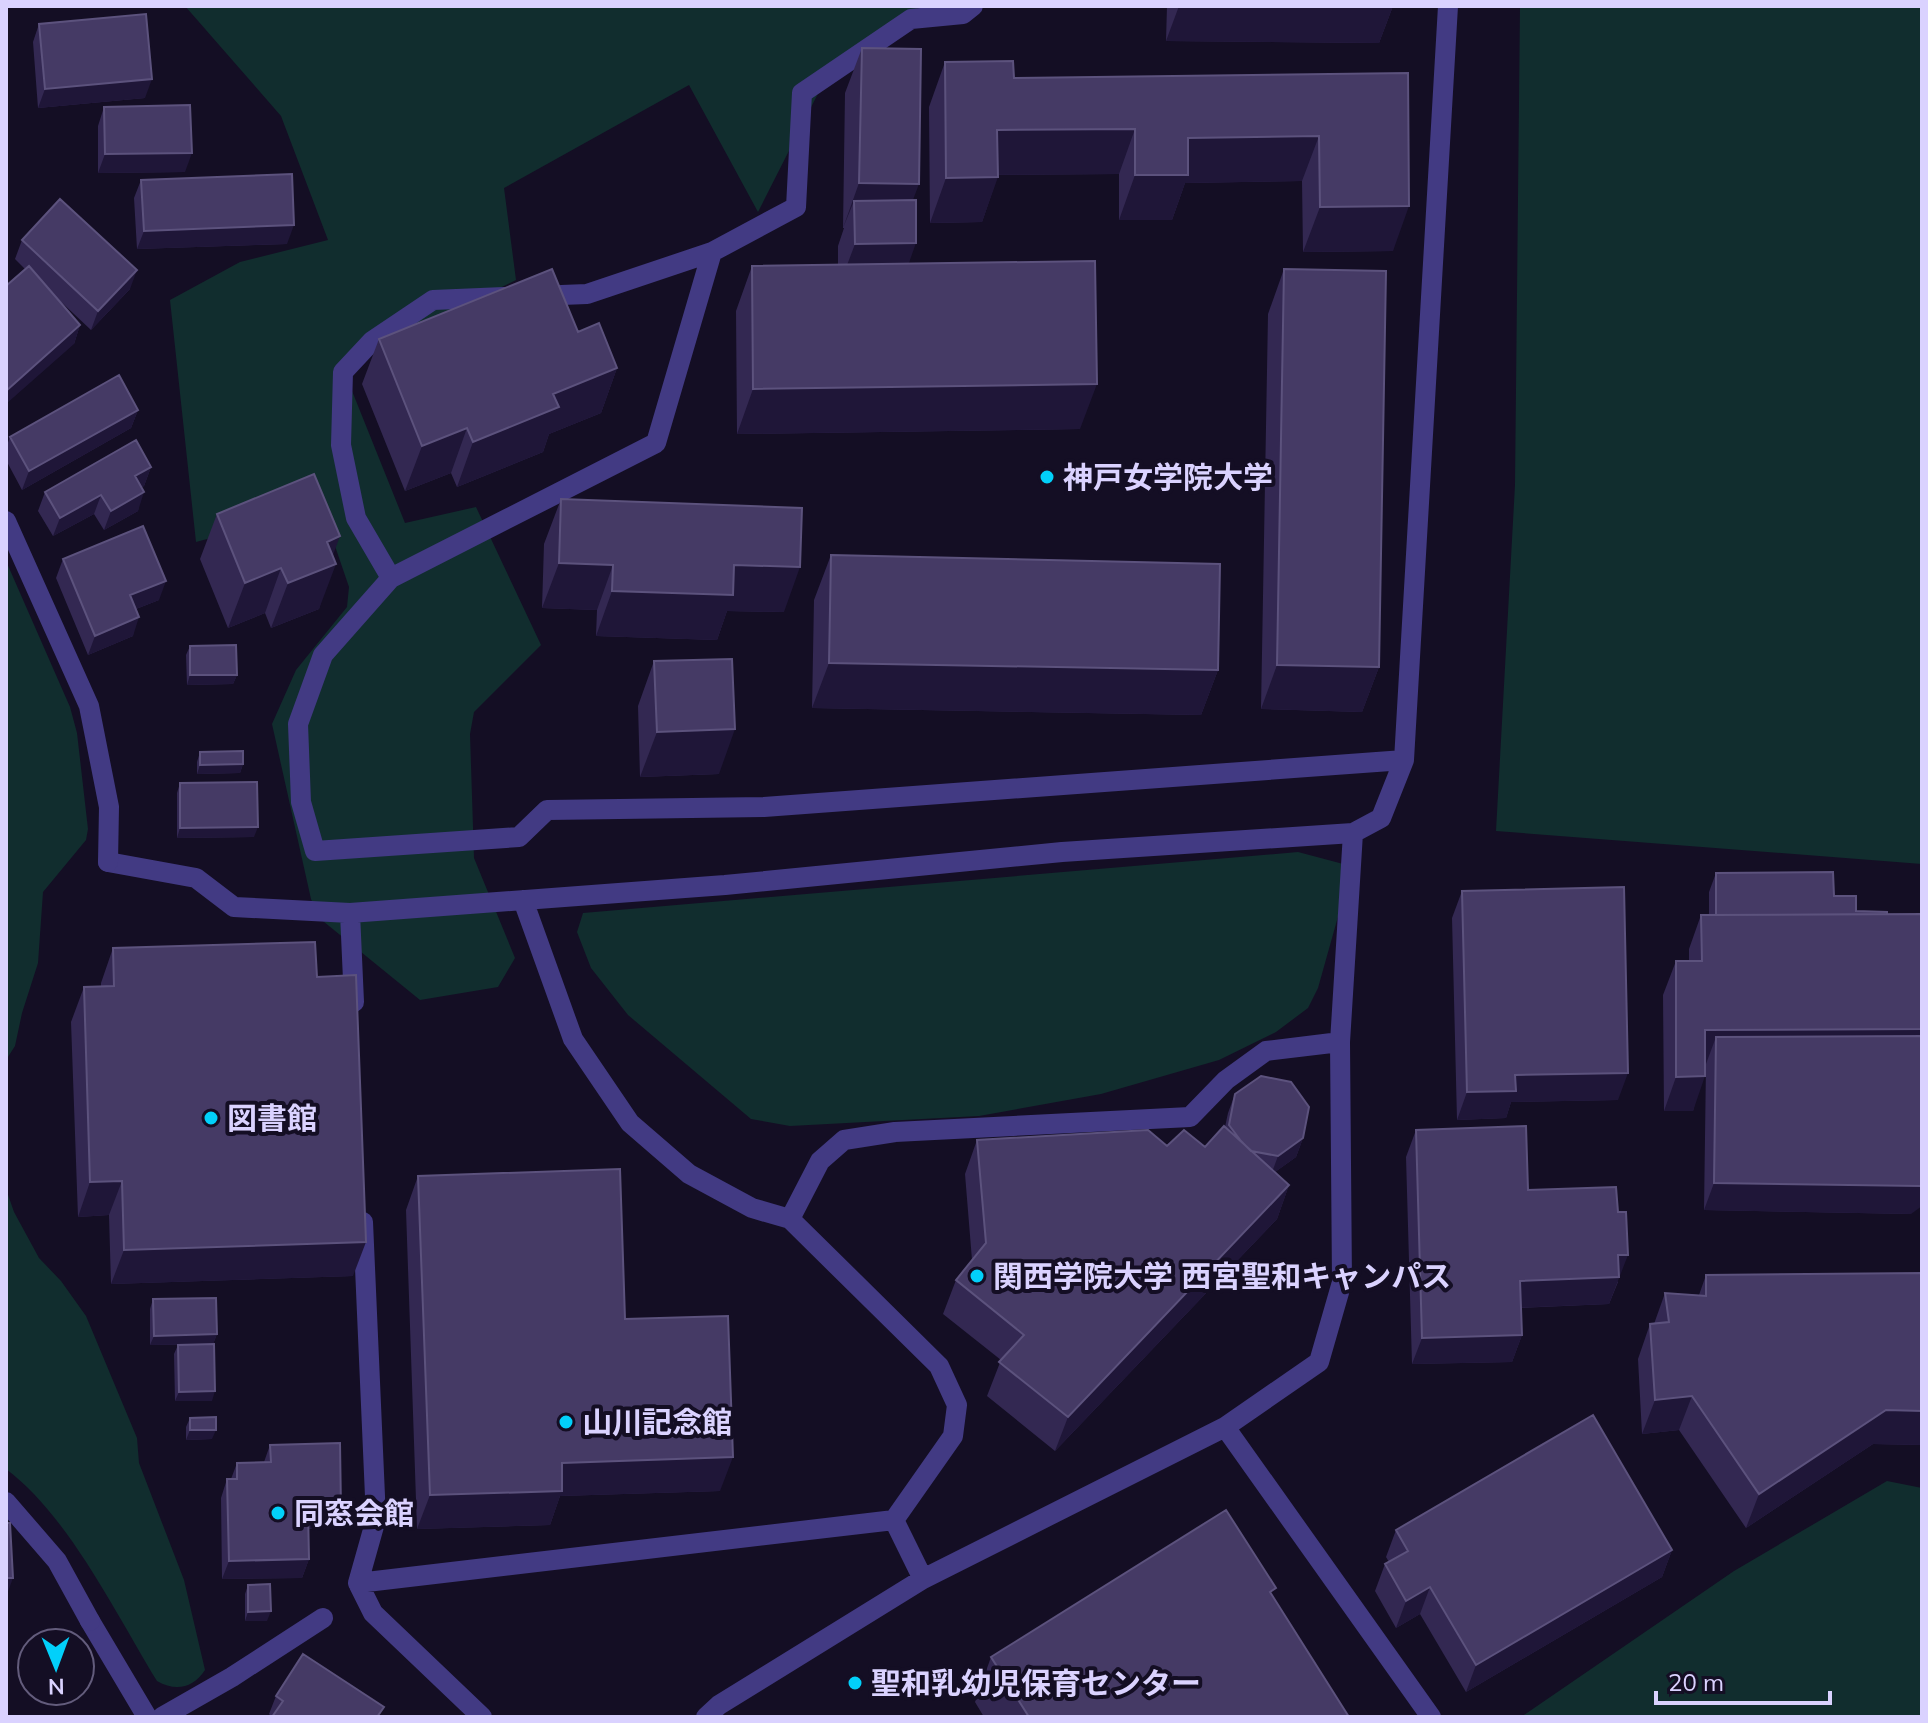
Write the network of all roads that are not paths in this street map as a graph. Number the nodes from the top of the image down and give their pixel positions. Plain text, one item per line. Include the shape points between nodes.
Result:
1 (973, 6) edge
2 (1448, 6) edge
3 (712, 252) junction
4 (6, 521) edge
5 (391, 578) junction
6 (1404, 760) junction
7 (1353, 833) junction
8 (523, 900) junction
9 (350, 913) junction
10 (355, 1025) edge
11 (1340, 1042) junction
12 (362, 1200) edge
13 (790, 1219) junction
14 (1225, 1427) junction
15 (6, 1502) edge
16 (894, 1520) junction
17 (923, 1579) junction
18 (358, 1583) junction
19 (323, 1618) dead end
20 (147, 1717) edge
21 (162, 1717) edge
22 (482, 1717) edge
23 (706, 1717) edge
24 (1431, 1717) edge

1 - 3 street via 963,14 911,19 802,93 796,207
2 - 6 street
3 - 5 street via 656,443
3 - 5 street via 587,294 433,300 372,341 343,372 341,445 356,518
4 - 9 street via 89,706 109,807 108,862 196,878 234,907
5 - 6 street via 323,655 298,724 301,802 315,851 519,837 547,810 764,807
6 - 7 street via 1381,818
7 - 8 street via 1062,852
7 - 11 street
8 - 9 street
8 - 13 street via 573,1039 630,1123 689,1174 752,1208
9 - 10 street
11 - 13 street via 1266,1051 1226,1080 1190,1117 895,1132 844,1140 820,1161
11 - 14 street via 1342,1282 1319,1362
12 - 18 street via 376,1519
13 - 16 street via 939,1366 957,1405 953,1436
14 - 17 street
14 - 24 street
15 - 20 street via 57,1561
16 - 17 street
16 - 18 street
17 - 23 street
18 - 22 street via 373,1613
19 - 21 street

